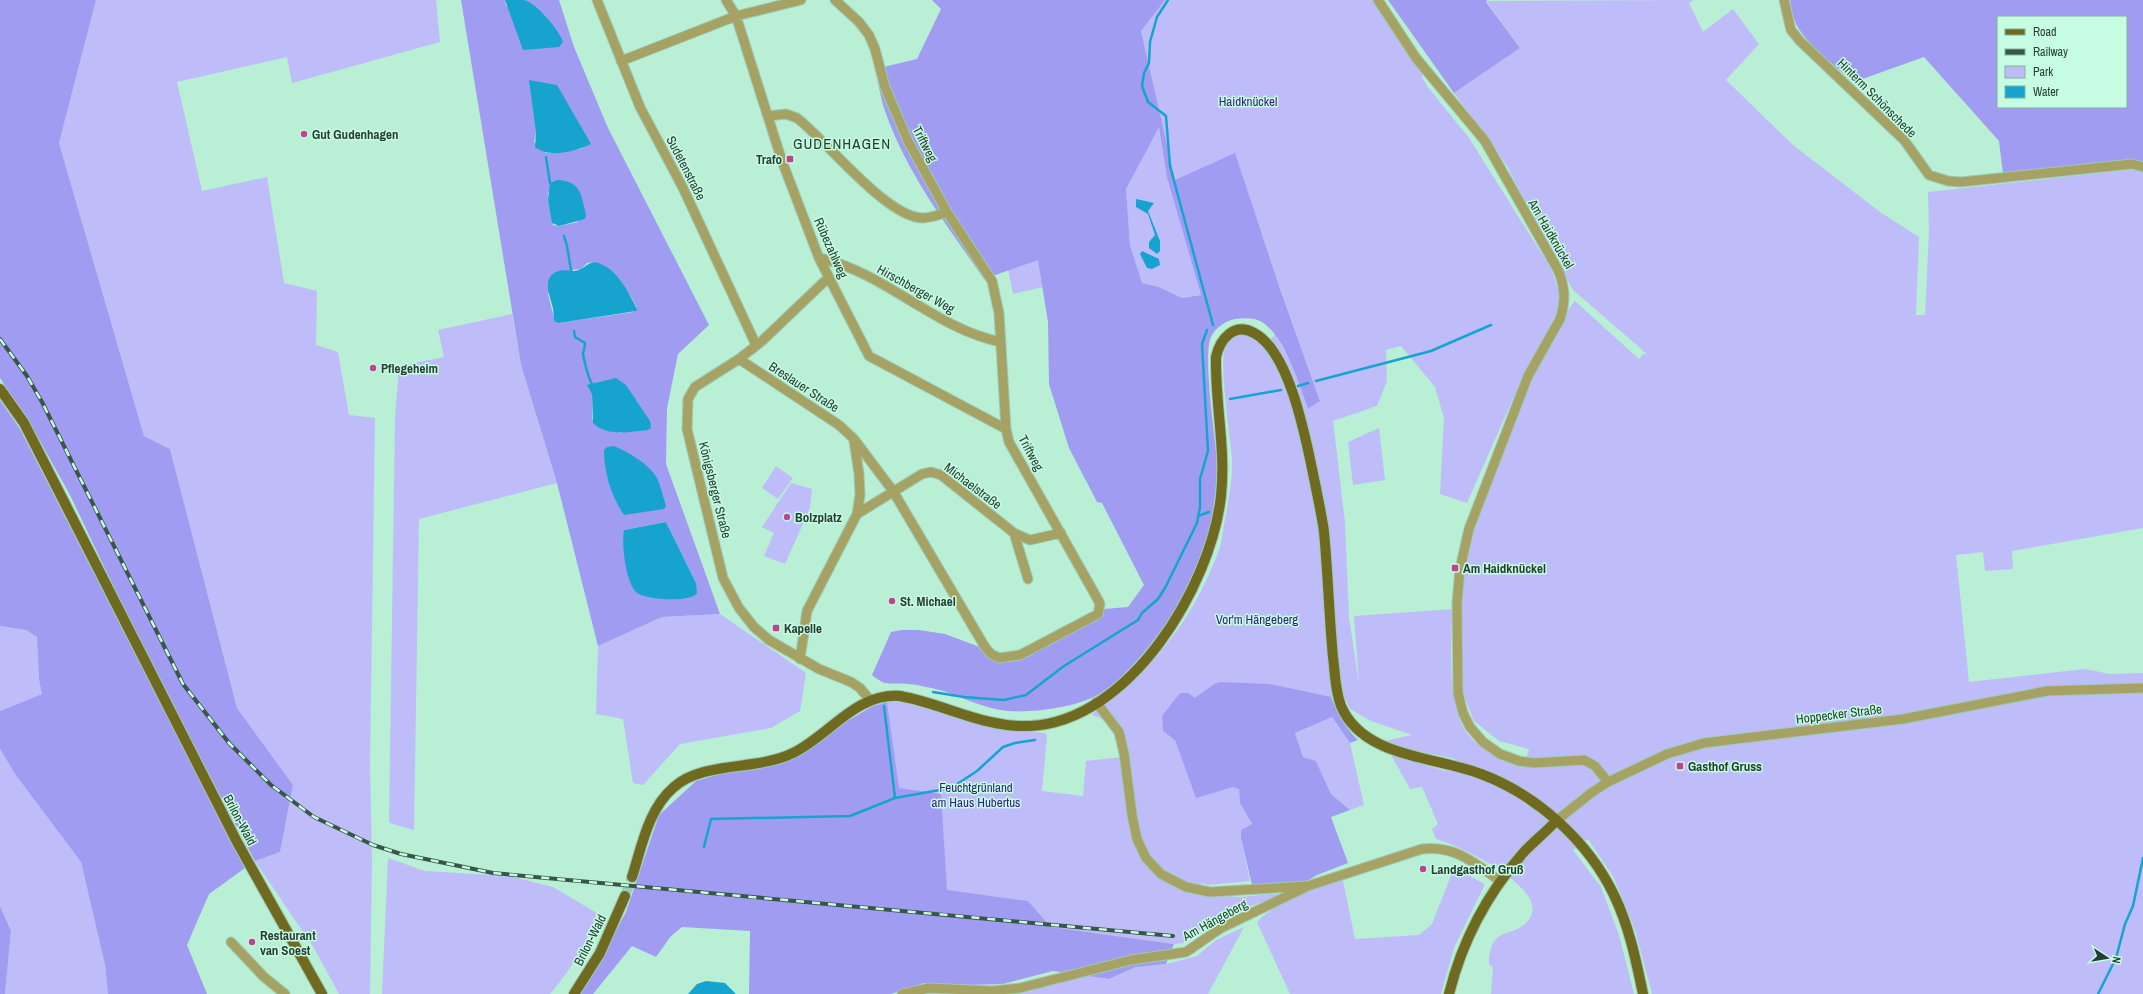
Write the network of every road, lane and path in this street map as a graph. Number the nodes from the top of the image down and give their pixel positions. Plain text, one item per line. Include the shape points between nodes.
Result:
1 (597, 0) edge
2 (726, 0) edge
3 (801, 0) edge
4 (835, 0) edge
5 (1378, 0) edge
6 (1784, 0) edge
7 (736, 16) junction
8 (621, 61) junction
9 (768, 116) junction
10 (2143, 167) edge
11 (947, 212) junction
12 (819, 258) junction
13 (829, 277) junction
14 (1001, 342) junction
15 (756, 346) junction
16 (739, 359) junction
17 (0, 389) edge
18 (1006, 429) junction
19 (854, 439) junction
20 (893, 491) junction
21 (857, 514) junction
22 (1014, 533) junction
23 (1062, 533) junction
24 (1028, 579) dead end
25 (800, 659) junction
26 (2143, 688) edge
27 (870, 700) junction
28 (1096, 702) junction
29 (1608, 782) junction
30 (1556, 821) junction
31 (632, 877) tunnel mouth
32 (1500, 881) junction
33 (1308, 886) junction
34 (625, 896) tunnel mouth
35 (231, 942) dead end
36 (285, 994) edge
37 (322, 994) edge
38 (574, 994) edge
39 (902, 994) edge
40 (1449, 994) edge
41 (1643, 994) edge

1 - 8 street, Sudetenstraße
2 - 7 street, Rübezahlweg
3 - 7 street
4 - 11 street, Triftweg via 860,22 869,35 900,124
5 - 29 street, Am Haidknückel via 1416,58 1485,141 1558,270 1564,290 1560,319 1528,376 1469,529 1460,569 1456,617 1457,682 1463,713 1477,735 1500,754 1533,763 1584,760 1595,766
6 - 10 street, Hinterm Schönschede via 1791,30 1800,41 1904,140 1929,175 1961,182 2132,164
7 - 8 street
7 - 9 street, Rübezahlweg
8 - 15 street, Sudetenstraße via 640,107 683,188
9 - 11 street via 786,114 797,118 881,197 906,213 923,218
9 - 12 street, Rübezahlweg via 782,161
11 - 14 street, Triftweg via 992,281 999,313
12 - 13 street, Rübezahlweg
12 - 14 street, Hirschberger Weg via 853,268 975,335
13 - 15 street, Königsberger Straße
13 - 18 street, Rübezahlweg via 869,356
14 - 18 street, Triftweg
15 - 16 street, Königsberger Straße
16 - 19 street, Breslauer Straße via 839,425
16 - 25 street, Königsberger Straße via 692,391 687,404 688,436 723,578 729,591 739,608 760,633
17 - 37 main road, Brilon-Wald via 24,423 241,849
18 - 23 street, Triftweg via 1012,448
19 - 20 street, Breslauer Straße
19 - 21 street via 860,495
20 - 21 street
20 - 22 street, Michaelstraße via 922,474 936,473
20 - 23 street, Triftweg via 984,647 999,658 1020,655 1098,614 1100,604
21 - 25 street via 807,611
22 - 23 street, Michaelstraße via 1030,540
22 - 24 street
25 - 27 street, Königsberger Straße via 851,682
26 - 29 street, Hoppecker Straße via 2047,691 1903,719 1714,741 1667,754
27 - 28 main road via 900,696 987,721 1025,726 1059,720 1078,713
27 - 31 main road via 853,709 818,738 789,755 763,763 695,775 674,787 660,803 650,824
28 - 30 main road via 1126,679 1160,643 1184,605 1198,575 1215,527 1221,496 1222,448 1216,357 1219,346 1227,335 1233,331 1246,330 1266,342 1280,363 1293,392 1306,441 1324,530 1336,688 1348,719 1362,733 1383,745 1475,772 1501,783 1528,798
28 - 33 street via 1119,732 1137,839 1146,858 1161,874 1186,887 1210,892
29 - 30 street, Hoppecker Straße
30 - 32 main road via 1524,852
30 - 41 main road via 1585,849 1614,896 1628,933
32 - 33 street, Am Hängeberg via 1452,851 1434,848 1416,850
32 - 40 main road via 1466,942
33 - 39 street, Am Hängeberg via 1221,928 1186,952 1131,960 1020,988 992,991 929,988
34 - 38 main road, Brilon-Wald via 600,953
35 - 36 street via 264,977

